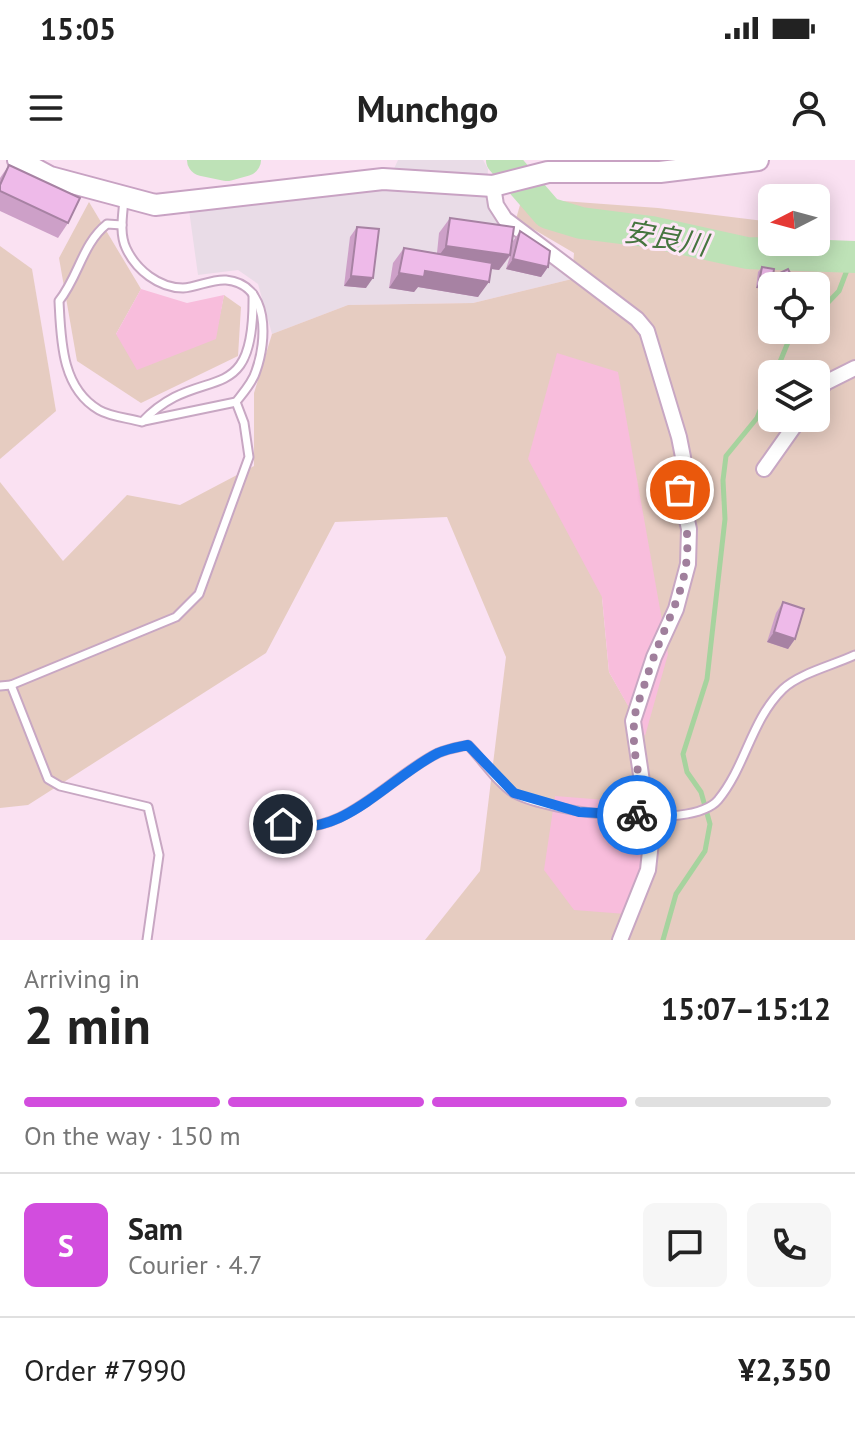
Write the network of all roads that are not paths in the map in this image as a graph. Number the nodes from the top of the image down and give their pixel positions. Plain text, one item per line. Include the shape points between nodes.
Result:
1 (18, 160) edge
2 (758, 160) edge
3 (498, 184) junction
4 (124, 199) junction
5 (122, 225) junction
6 (253, 294) junction
7 (855, 368) edge
8 (830, 380) edge
9 (236, 402) junction
10 (142, 422) junction
11 (790, 432) edge
12 (764, 469) dead end
13 (855, 655) edge
14 (11, 685) junction
15 (0, 686) edge
16 (648, 815) junction
17 (283, 824) dead end
18 (147, 940) edge
19 (620, 940) edge

1 - 4 street via 50,177
2 - 3 street via 660,172 537,174
3 - 4 street via 383,179 155,205
3 - 16 street via 496,205 505,219 647,331 679,437 688,564 633,721
4 - 5 lane
5 - 6 lane via 125,247 144,272 165,287 223,280
5 - 10 lane via 107,224 92,235 59,301 60,326 76,391 100,411
6 - 9 lane via 263,318 264,339 256,374
6 - 10 lane via 254,334 246,359 232,375 160,403
7 - 8 street
9 - 10 lane
9 - 14 lane via 249,457 199,594 176,617
11 - 12 street
13 - 16 lane via 785,687 761,716 748,750 716,802 695,812
14 - 15 lane
14 - 18 lane via 48,779 148,807 159,855
16 - 17 lane via 579,812 514,793 468,745 439,752 345,814 304,830
16 - 19 street via 648,870

